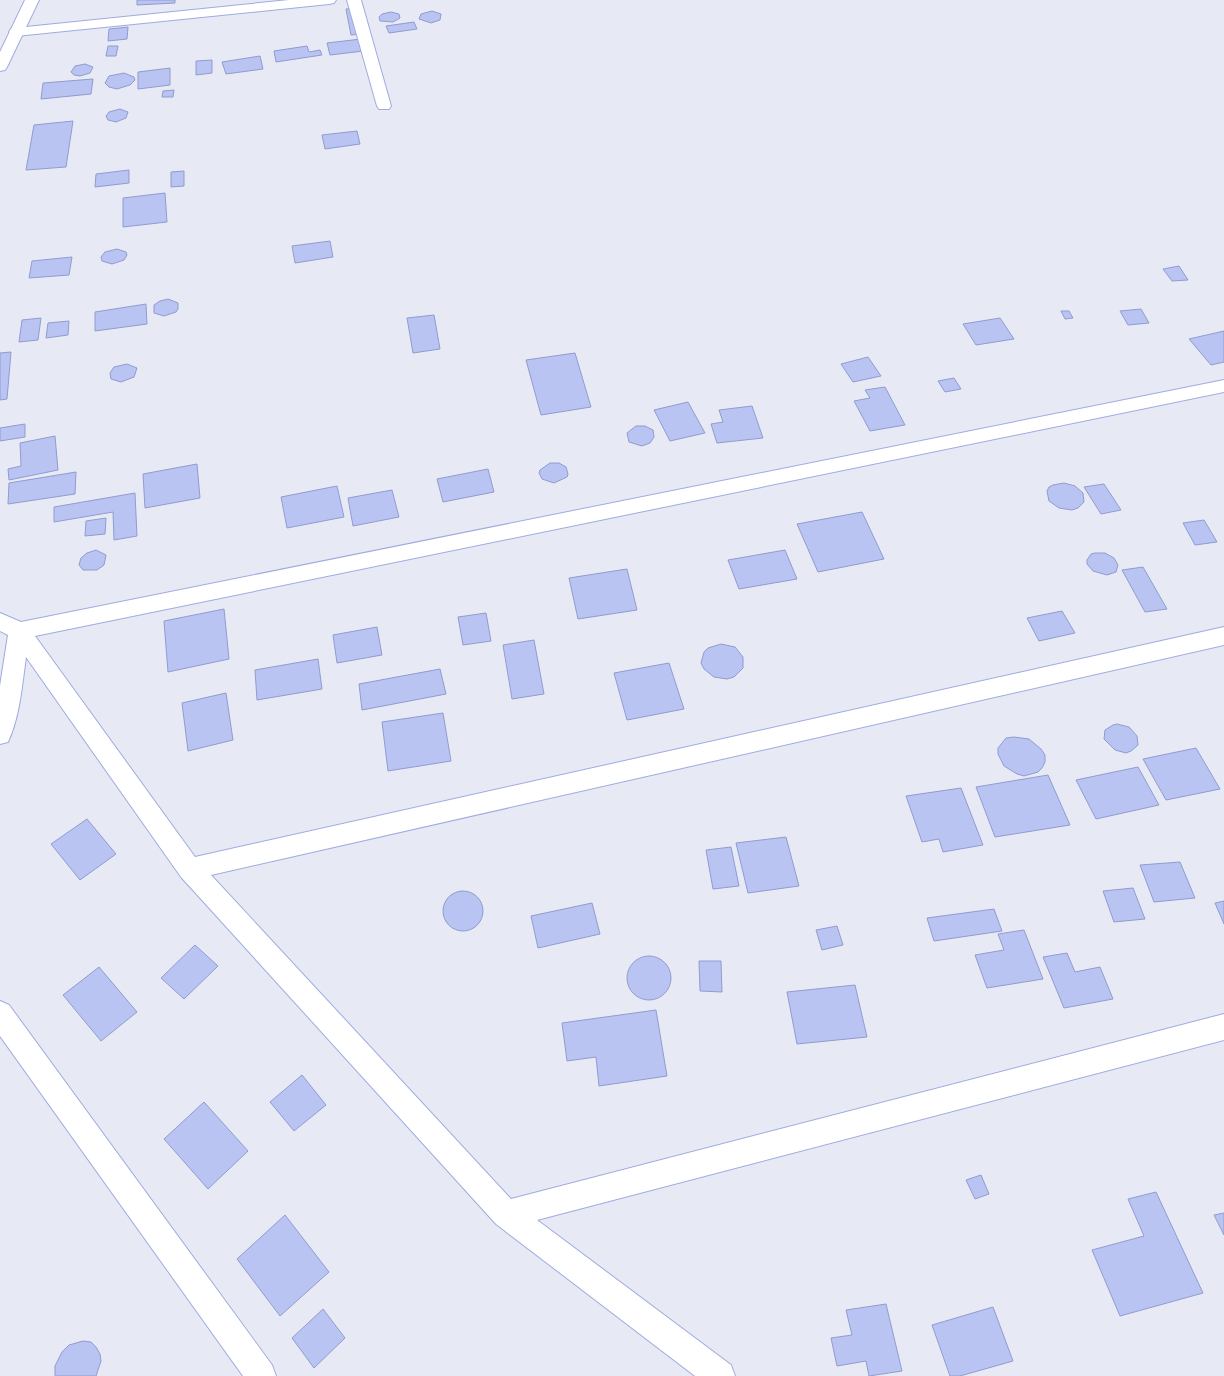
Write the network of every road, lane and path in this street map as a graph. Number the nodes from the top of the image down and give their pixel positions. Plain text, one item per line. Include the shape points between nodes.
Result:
1 (32, 0) edge
2 (329, 0) edge
3 (354, 0) edge
4 (16, 32) junction
5 (0, 67) edge
6 (384, 106) dead end
7 (1224, 386) edge
8 (10, 626) edge
9 (1224, 636) edge
10 (0, 734) edge
11 (190, 869) junction
12 (0, 1014) edge
13 (1224, 1027) edge
14 (506, 1214) junction
15 (261, 1376) edge
16 (720, 1376) edge

1 - 4 street
2 - 4 street
3 - 6 street
4 - 5 street
7 - 8 street
8 - 10 street via 9,700
8 - 11 street
9 - 11 street
11 - 14 street
12 - 15 street
13 - 14 street
14 - 16 street

